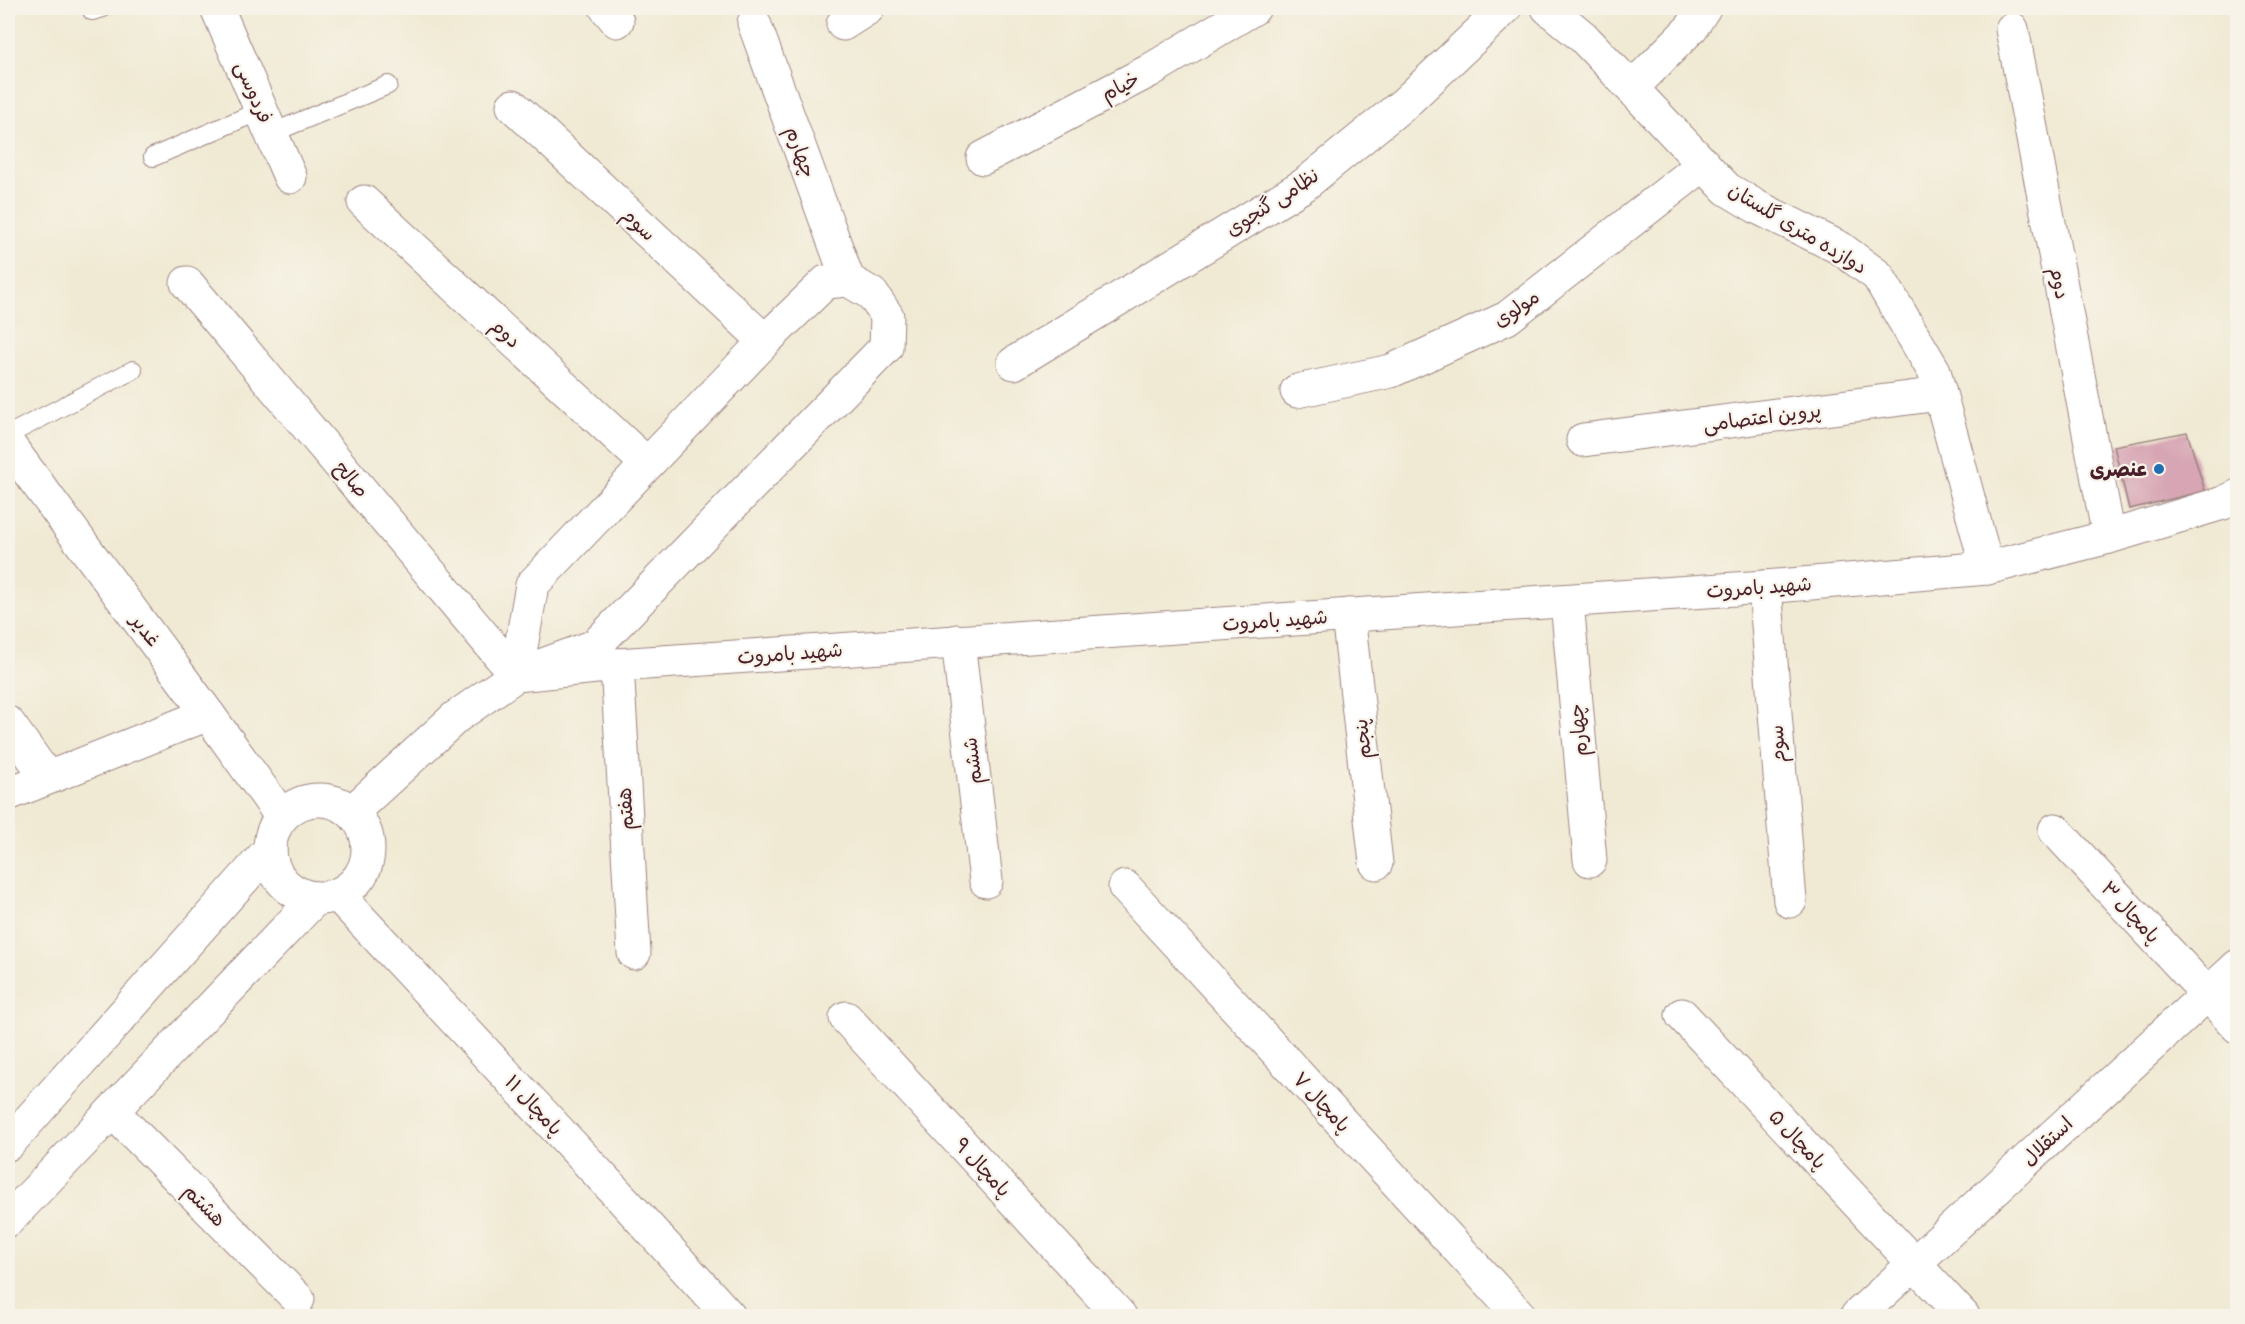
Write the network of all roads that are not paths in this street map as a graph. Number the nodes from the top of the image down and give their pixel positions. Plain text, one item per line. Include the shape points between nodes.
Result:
1 (218, 8) edge
2 (1254, 8) edge
3 (1505, 8) edge
4 (1548, 8) edge
5 (1704, 8) edge
6 (754, 23) dead end
7 (2012, 29) dead end
8 (388, 85) dead end
9 (1632, 88) junction
10 (513, 106) dead end
11 (267, 122) junction
12 (153, 157) dead end
13 (983, 158) dead end
14 (1704, 164) junction
15 (290, 177) dead end
16 (364, 202) dead end
17 (848, 280) junction
18 (187, 283) dead end
19 (765, 341) junction
20 (1014, 363) dead end
21 (134, 370) dead end
22 (1297, 391) dead end
23 (1940, 394) junction
24 (8, 435) edge
25 (1583, 440) dead end
26 (8, 444) edge
27 (647, 464) junction
28 (2233, 506) edge
29 (2109, 537) junction
30 (1987, 568) junction
31 (1765, 587) junction
32 (1566, 600) junction
33 (1348, 615) junction
34 (958, 641) junction
35 (616, 664) junction
36 (516, 675) junction
37 (208, 714) junction
38 (8, 723) edge
39 (47, 777) junction
40 (8, 794) edge
41 (352, 813) junction
42 (282, 817) junction
43 (2055, 830) dead end
44 (270, 849) junction
45 (1590, 860) dead end
46 (1376, 863) dead end
47 (986, 881) dead end
48 (1125, 887) dead end
49 (327, 897) junction
50 (1790, 901) dead end
51 (634, 952) dead end
52 (2238, 966) edge
53 (2207, 994) junction
54 (1682, 1015) dead end
55 (846, 1018) dead end
56 (2238, 1027) edge
57 (112, 1111) junction
58 (8, 1144) edge
59 (8, 1220) edge
60 (1914, 1264) junction
61 (298, 1299) dead end
62 (729, 1317) edge
63 (1120, 1317) edge
64 (1520, 1317) edge
65 (1857, 1317) edge
66 (1964, 1317) edge

1 - 11 street, فردوسی
2 - 13 street, خیام via 1149,71
3 - 20 street, نظامی گنجوی via 1406,102 1304,185
4 - 9 street, دوازده متری گلستان via 1583,37
5 - 9 street via 1692,27
6 - 17 street, چهارم
7 - 29 street, دوم
8 - 11 lane
9 - 14 street, دوازده متری گلستان
10 - 19 street, سوم
11 - 12 lane
11 - 15 street, فردوسی
14 - 22 street, مولوی via 1508,318 1391,371
14 - 23 street, دوازده متری گلستان via 1727,189 1840,248 1878,276 1934,371
16 - 27 street, دوم
17 - 19 street via 826,282
17 - 36 street via 872,294 887,316 886,347 595,646
18 - 36 street, صالح
19 - 27 street
21 - 24 lane
23 - 25 street, پروین اعتصامی
23 - 30 street, دوازده متری گلستان
26 - 37 street, غدیر
27 - 36 street via 532,585
28 - 29 street, شهید بامروت
29 - 30 street, شهید بامروت
30 - 31 street, شهید بامروت
31 - 32 street, شهید بامروت
31 - 50 street, سوم
32 - 33 street, شهید بامروت
32 - 45 street, چهارم
33 - 34 street, شهید بامروت
33 - 46 street, پنجم
34 - 35 street, شهید بامروت
34 - 47 street, ششم
35 - 36 street, شهید بامروت
35 - 51 street, هفتم
36 - 41 street, شهید بامروت via 456,717
37 - 39 street
37 - 42 street, غدیر
38 - 39 street
39 - 40 street
41 - 42 street via 335,802 316,800 297,806
41 - 49 street via 366,832 368,857 358,880
42 - 44 street via 273,832
43 - 53 street, پامچال ۳
44 - 49 street via 275,873 292,890
44 - 58 street
48 - 64 street, پامچال ۷
49 - 57 street
49 - 62 street, پامچال ۱۱ via 627,1204
52 - 53 street, استقلال
53 - 56 street, پامچال ۳
53 - 60 street, استقلال
54 - 60 street, پامچال ۵
55 - 63 street, پامچال ۹
57 - 59 street
57 - 61 street, هشتم
60 - 65 street, استقلال
60 - 66 street, پامچال ۵

